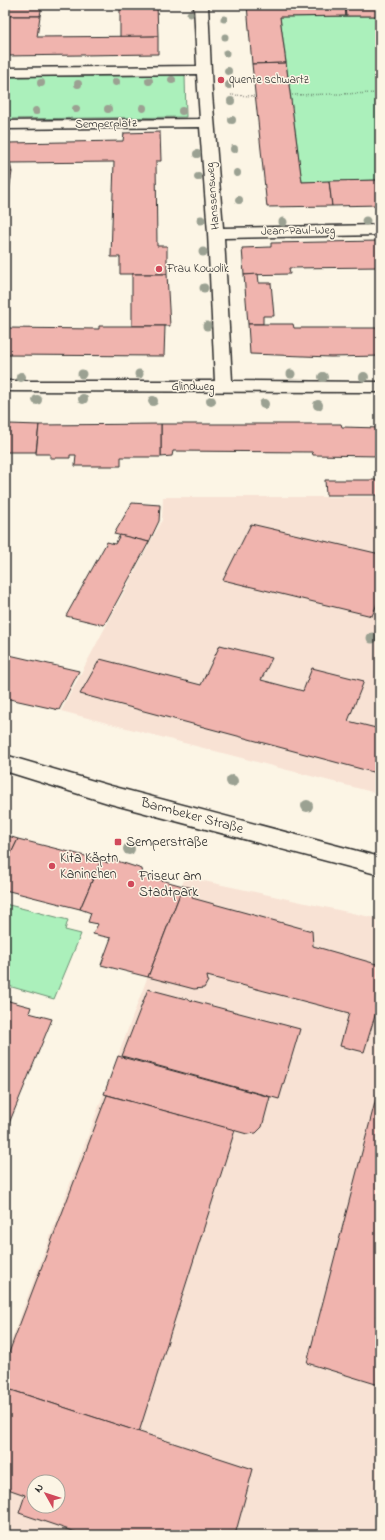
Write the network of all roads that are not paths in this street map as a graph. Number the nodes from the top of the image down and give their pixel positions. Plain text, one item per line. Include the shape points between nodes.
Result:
1 (201, 5) edge
2 (204, 70) junction
3 (5, 72) edge
4 (206, 123) junction
5 (5, 125) edge
6 (380, 230) edge
7 (216, 233) junction
8 (5, 386) edge
9 (224, 387) junction
10 (380, 387) edge
11 (5, 763) edge
12 (380, 866) edge

1 - 2 street, Hanssensweg
2 - 3 street
2 - 4 street, Hanssensweg
4 - 5 street, Semperplatz
4 - 7 street, Hanssensweg
6 - 7 street, Jean-Paul-Weg
7 - 9 street, Hanssensweg
8 - 9 street, Glindweg
9 - 10 street, Glindweg
11 - 12 street, Barmbeker Straße via 111,795

